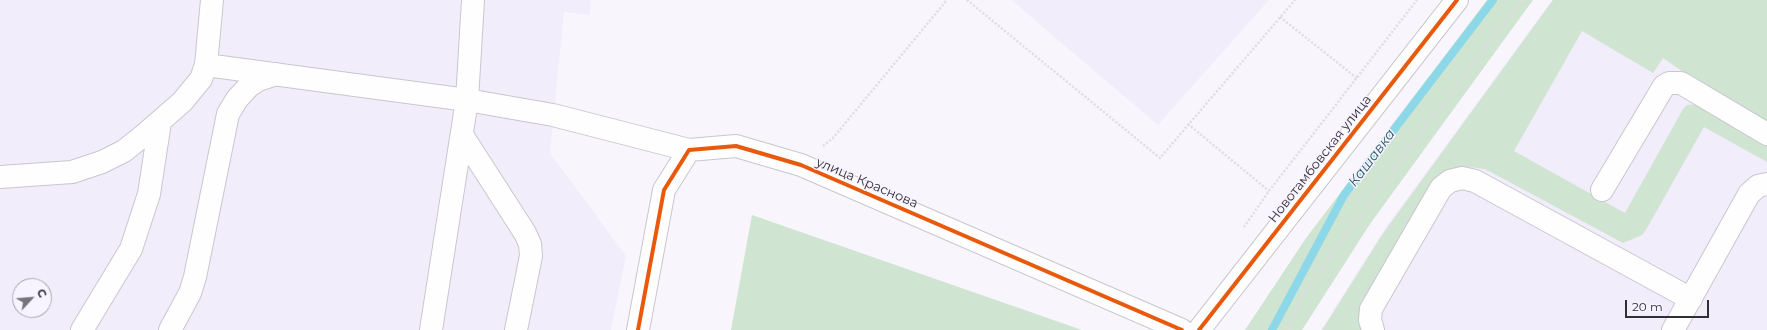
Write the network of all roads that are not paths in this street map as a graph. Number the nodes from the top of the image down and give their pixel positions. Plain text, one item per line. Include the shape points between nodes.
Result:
1 (212, 0) edge
2 (474, 0) edge
3 (1457, 0) edge
4 (206, 65) junction
5 (276, 74) junction
6 (467, 100) junction
7 (160, 122) junction
8 (1767, 134) edge
9 (462, 135) junction
10 (689, 150) junction
11 (0, 178) edge
12 (1767, 184) edge
13 (1602, 190) dead end
14 (1691, 299) junction
15 (82, 330) edge
16 (170, 330) edge
17 (431, 330) edge
18 (516, 330) edge
19 (638, 330) edge
20 (1182, 330) edge
21 (1199, 330) edge
22 (1373, 330) edge
23 (1673, 330) edge

1 - 4 street
2 - 6 street
3 - 21 street, Новотамбовская улица
4 - 5 street, улица Краснова
4 - 7 street via 201,79 193,90
5 - 6 street, улица Краснова
5 - 16 street via 249,86 228,114 195,276 190,293
6 - 9 street
6 - 10 street, улица Краснова via 553,115
7 - 11 street via 124,151 102,162 72,172
7 - 15 street via 148,194 131,249
8 - 13 street via 1681,83 1669,83 1664,86
9 - 17 street
9 - 18 street via 530,244 531,256
10 - 19 street via 664,190
10 - 20 street, улица Краснова via 736,146 801,165
12 - 14 street via 1758,186 1749,194
14 - 22 street via 1475,181 1462,178 1450,180 1441,188 1371,309 1370,320
14 - 23 street

